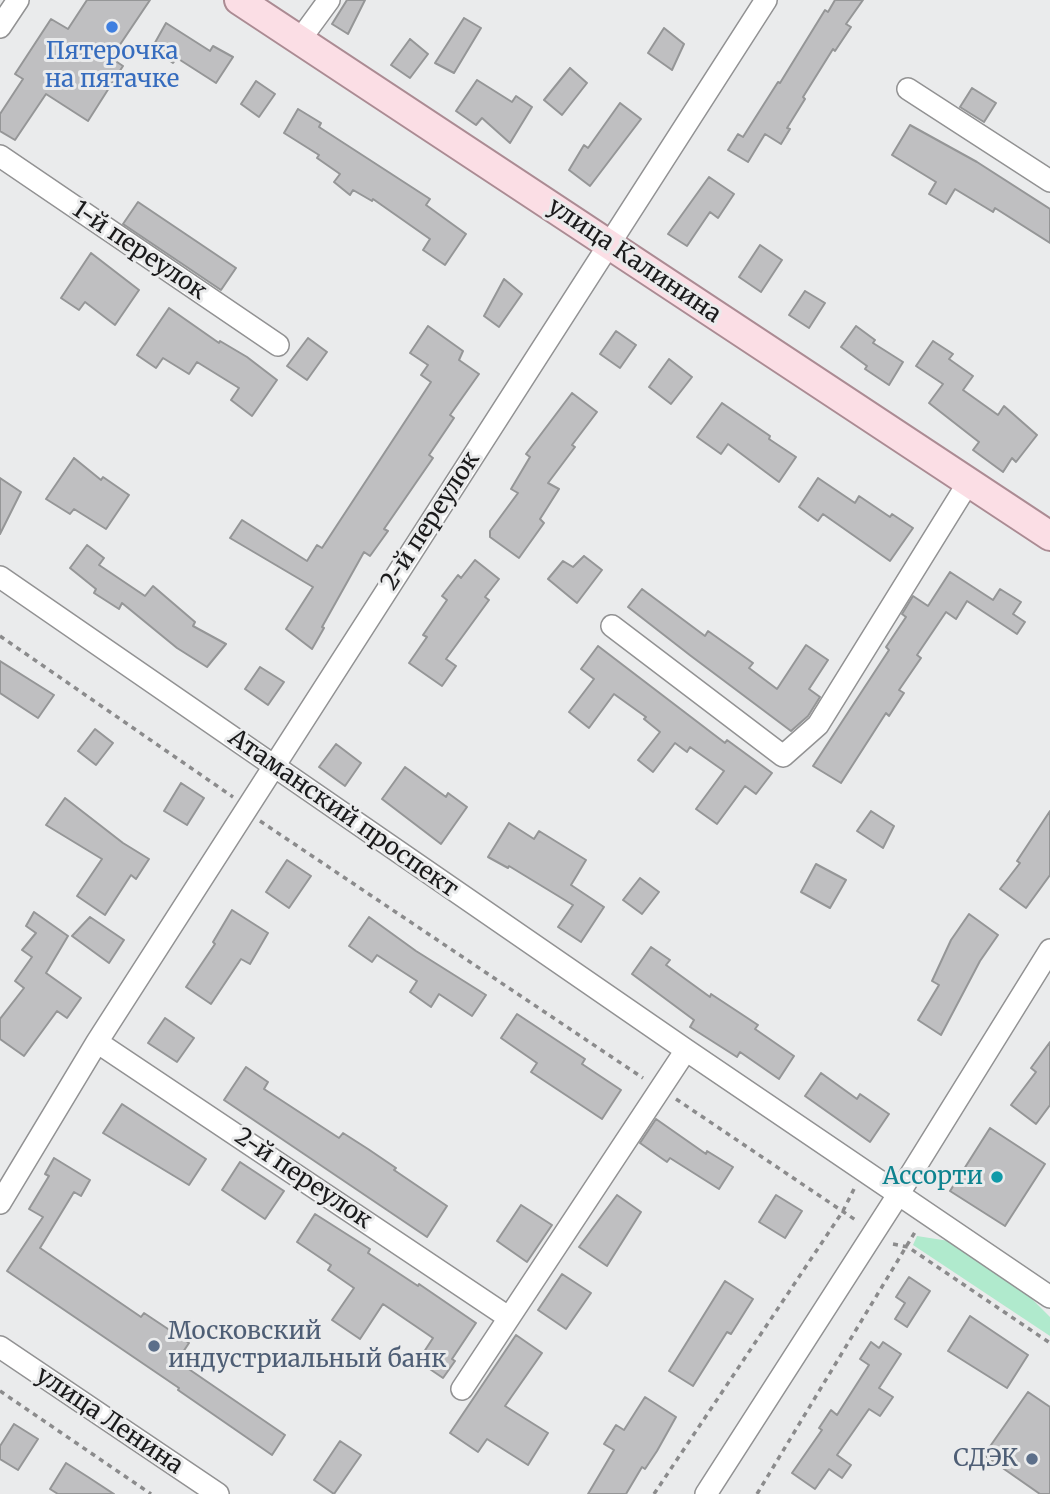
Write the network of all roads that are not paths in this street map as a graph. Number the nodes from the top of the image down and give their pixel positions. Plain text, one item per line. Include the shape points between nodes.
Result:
1 (18, 0) edge
2 (239, 0) edge
3 (329, 0) edge
4 (766, 0) edge
5 (0, 27) edge
6 (299, 41) junction
7 (908, 89) dead end
8 (0, 156) edge
9 (1050, 181) edge
10 (609, 244) junction
11 (278, 345) dead end
12 (968, 483) junction
13 (1050, 536) edge
14 (0, 577) edge
15 (612, 626) dead end
16 (274, 766) junction
17 (1050, 950) edge
18 (97, 1042) junction
19 (686, 1050) junction
20 (898, 1195) junction
21 (0, 1203) edge
22 (1050, 1297) edge
23 (508, 1317) junction
24 (0, 1348) edge
25 (462, 1389) dead end
26 (218, 1494) edge
27 (706, 1494) edge

1 - 5 street
2 - 6 main road, улица Калинина
3 - 6 street
4 - 10 street, 2-й переулок
6 - 10 main road, улица Калинина
7 - 9 street
8 - 11 street, 1-й переулок
10 - 12 main road, улица Калинина
10 - 16 street, 2-й переулок
12 - 13 main road, улица Калинина
12 - 15 street via 818,725 783,756
14 - 16 street, Атаманский проспект
16 - 18 street, 2-й переулок
16 - 19 street, Атаманский проспект
17 - 20 street
18 - 21 street, 2-й переулок
18 - 23 street, 2-й переулок
19 - 20 street, Атаманский проспект
19 - 23 street
20 - 22 street, Атаманский проспект
20 - 27 street
23 - 25 street
24 - 26 street, улица Ленина

